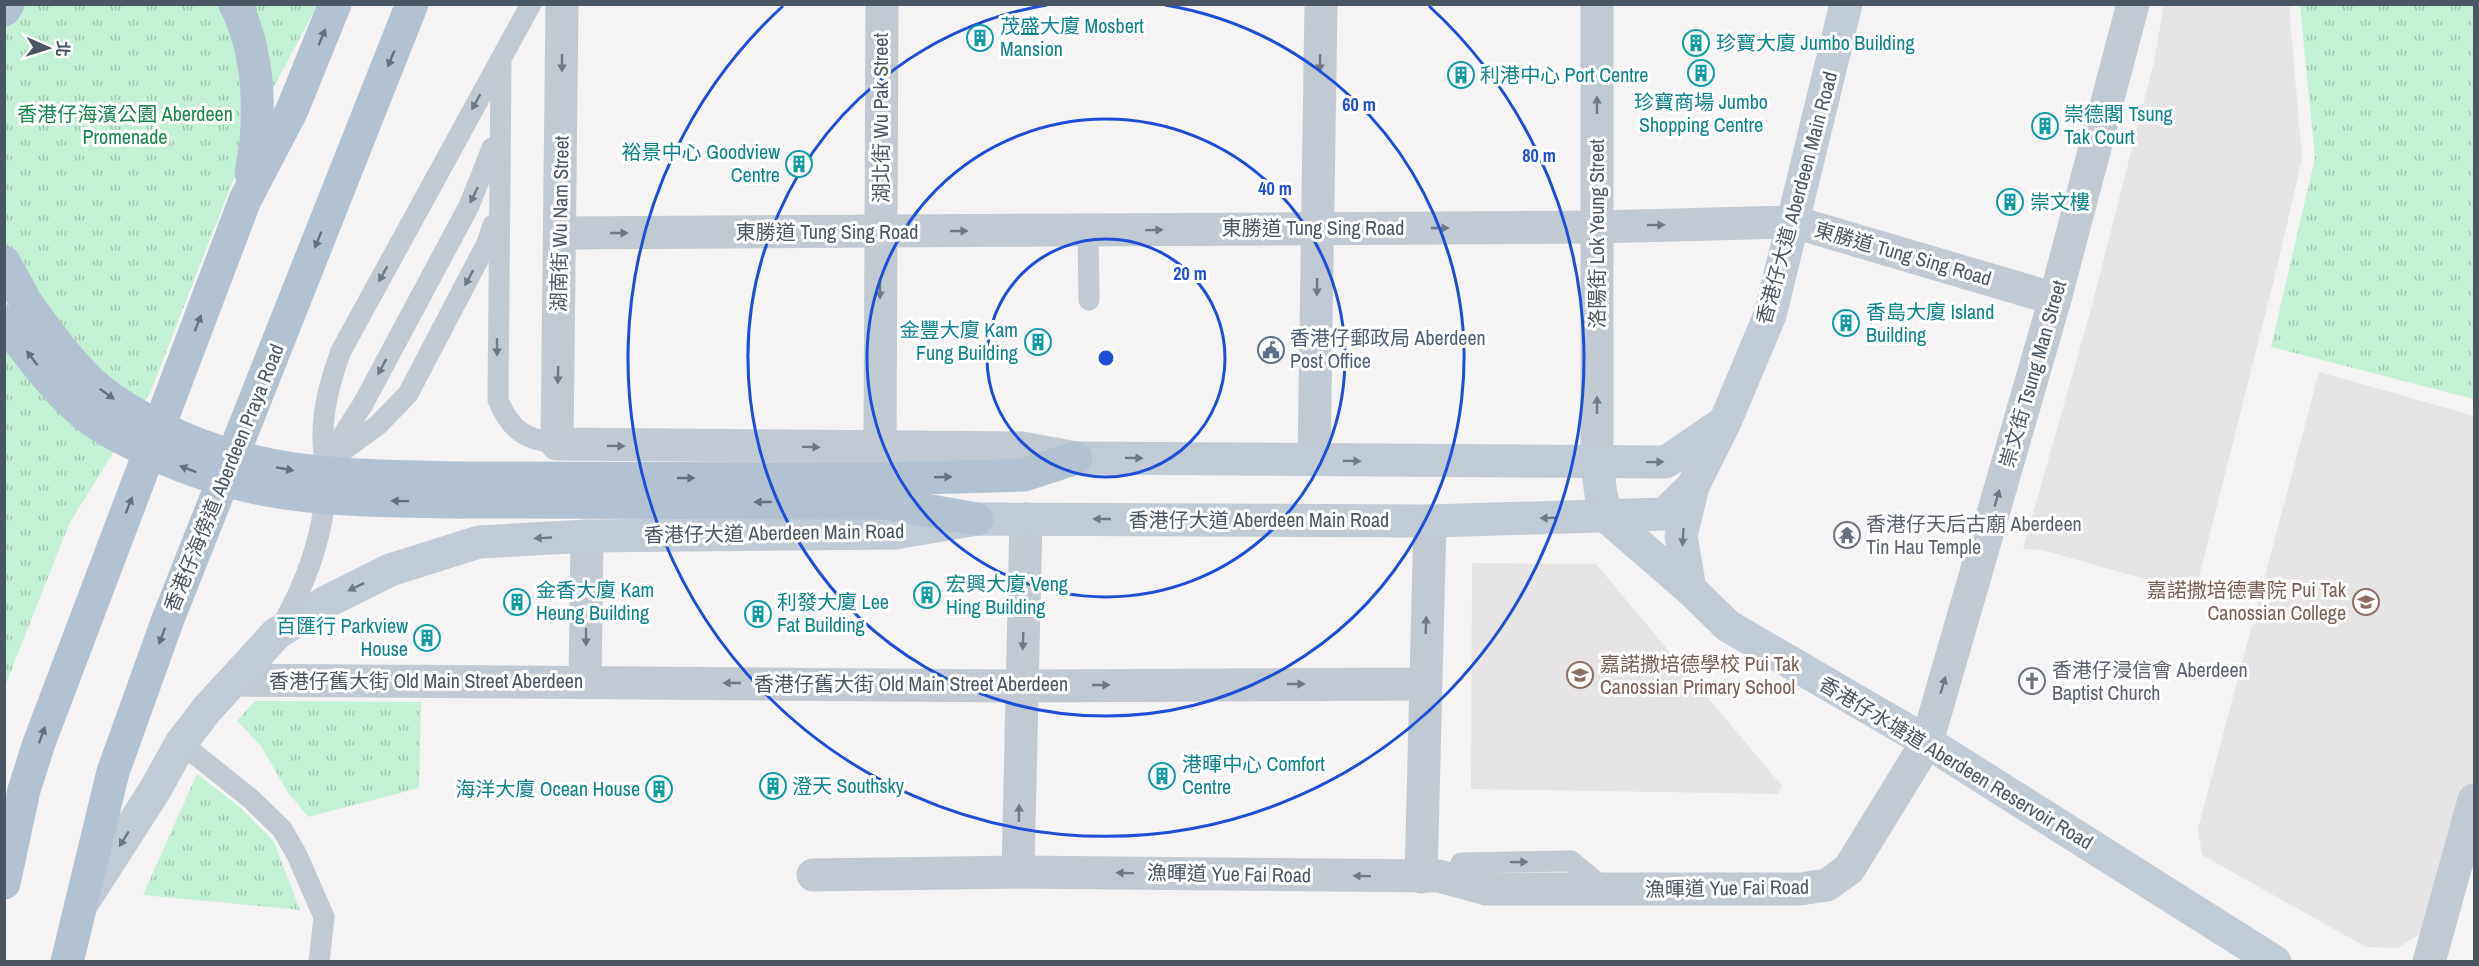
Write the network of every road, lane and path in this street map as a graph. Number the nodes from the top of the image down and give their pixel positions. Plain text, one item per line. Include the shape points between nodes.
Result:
1 (8, 4) edge
2 (235, 4) edge
3 (335, 4) edge
4 (412, 4) edge
5 (531, 4) edge
6 (562, 4) edge
7 (882, 4) edge
8 (1321, 4) edge
9 (1597, 4) edge
10 (1846, 4) edge
11 (2133, 4) edge
12 (4, 10) edge
13 (504, 51) junction
14 (499, 120) junction
15 (245, 200) junction
16 (498, 204) junction
17 (1794, 222) junction
18 (1597, 227) junction
19 (1318, 228) junction
20 (1088, 230) junction
21 (880, 232) junction
22 (560, 233) junction
23 (4, 262) edge
24 (2055, 299) junction
25 (1089, 300) dead end
26 (16, 313) edge
27 (1725, 422) junction
28 (557, 444) junction
29 (880, 448) junction
30 (1076, 458) junction
31 (1314, 460) junction
32 (326, 462) junction
33 (1597, 464) junction
34 (1693, 486) junction
35 (459, 490) junction
36 (1608, 518) junction
37 (977, 519) junction
38 (1026, 519) junction
39 (1430, 521) junction
40 (587, 536) junction
41 (1690, 589) junction
42 (276, 634) junction
43 (236, 680) junction
44 (585, 682) junction
45 (1424, 684) junction
46 (1022, 686) junction
47 (1927, 742) junction
48 (181, 743) junction
49 (2475, 800) edge
50 (2475, 852) edge
51 (1018, 872) junction
52 (1440, 872) junction
53 (813, 875) dead end
54 (4, 882) edge
55 (1605, 889) junction
56 (2447, 893) junction
57 (79, 908) junction
58 (67, 962) edge
59 (319, 962) edge
60 (2275, 962) edge
61 (2429, 962) edge

1 - 12 main road
2 - 15 main road via 253,59 256,94 256,129
15 -> 3 main road via 292,110
4 -> 57 main road, 香港仔海傍道 Aberdeen Praya Road via 168,619 113,772
5 - 13 lane
6 -> 22 street, 湖南街 Wu Nam Street
7 - 21 street, 湖北街 Wu Pak Street
8 -> 19 street
18 -> 9 street, 洛陽街 Lok Yeung Street
10 - 17 main road, 香港仔大道 Aberdeen Main Road
11 - 24 street, 崇文街 Tsung Man Street
13 - 14 lane
13 -> 32 lane via 341,351 328,388 324,416
14 - 16 lane
14 -> 32 lane via 491,154 473,198 363,404
54 -> 15 main road via 24,790 39,743
16 -> 28 lane via 498,400 506,419 518,432 536,441
16 -> 32 lane via 487,243 408,394 378,425
18 -> 17 street, 東勝道 Tung Sing Road
17 - 24 street, 東勝道 Tung Sing Road
17 - 27 main road, 香港仔大道 Aberdeen Main Road via 1770,315
19 -> 18 street, 東勝道 Tung Sing Road
33 -> 18 street, 洛陽街 Lok Yeung Street
20 -> 19 street, 東勝道 Tung Sing Road
19 -> 31 street
21 -> 20 street, 東勝道 Tung Sing Road
20 - 25 lane
22 -> 21 street, 東勝道 Tung Sing Road
21 -> 29 street, 湖北街 Wu Pak Street
22 -> 28 street, 湖南街 Wu Nam Street
23 - 26 main road
47 -> 24 street, 崇文街 Tsung Man Street
26 - 35 main road, bridge via 40,370 76,408 164,460 252,489 300,497
33 -> 27 main road via 1666,462
27 - 34 main road, 香港仔大道 Aberdeen Main Road
28 -> 29 street
29 - 30 street via 1022,448
30 -> 31 main road
35 -> 30 main road via 1024,475
31 -> 33 main road
32 - 42 lane via 326,491 313,554 291,609
33 - 36 main road
34 - 36 main road, 香港仔大道 Aberdeen Main Road via 1664,514
34 -> 41 main road via 1681,536
37 -> 35 main road via 885,503
36 -> 39 main road, 香港仔大道 Aberdeen Main Road
36 - 41 main road, 香港仔水塘道 Aberdeen Reservoir Road
37 - 38 main road, 香港仔大道 Aberdeen Main Road
37 - 40 main road, 香港仔大道 Aberdeen Main Road via 895,533
39 -> 38 main road, 香港仔大道 Aberdeen Main Road
38 -> 46 street
45 -> 39 street
40 -> 42 main road, 香港仔大道 Aberdeen Main Road via 479,542 446,551 390,570 324,603
40 -> 44 street
41 - 47 main road, 香港仔水塘道 Aberdeen Reservoir Road via 1728,626 1751,641
42 - 43 main road, 香港仔大道 Aberdeen Main Road
43 - 44 street, 香港仔舊大街 Old Main Street Aberdeen
43 - 48 main road, 香港仔大道 Aberdeen Main Road
46 -> 44 street, 香港仔舊大街 Old Main Street Aberdeen
46 -> 45 street, 香港仔舊大街 Old Main Street Aberdeen
45 - 52 street
51 -> 46 street
47 - 55 street, 漁暉道 Yue Fai Road via 1848,869 1827,885 1800,889
47 - 60 main road, 香港仔水塘道 Aberdeen Reservoir Road
48 -> 57 main road, 香港仔大道 Aberdeen Main Road via 156,790
48 - 59 lane via 282,829 324,917
49 - 56 street
50 - 56 lane
52 -> 51 street, 漁暉道 Yue Fai Road
51 - 53 street, 漁暉道 Yue Fai Road
52 - 55 street, 漁暉道 Yue Fai Road via 1487,889
52 -> 55 lane via 1571,861
56 - 61 street
57 - 58 main road, 香港仔海傍道 Aberdeen Praya Road

